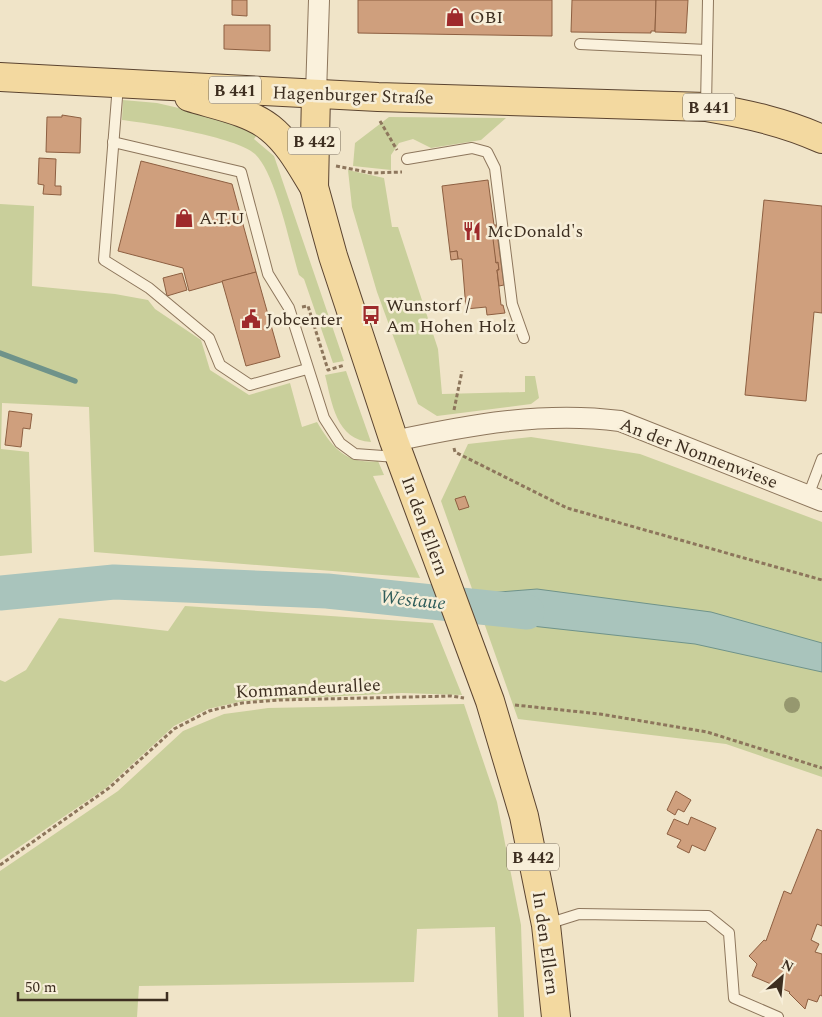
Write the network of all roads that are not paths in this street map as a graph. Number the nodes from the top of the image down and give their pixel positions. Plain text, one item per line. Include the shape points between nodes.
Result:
1 (319, 0) edge
2 (708, 0) edge
3 (580, 44) dead end
4 (707, 50) junction
5 (0, 77) edge
6 (118, 84) junction
7 (154, 85) junction
8 (316, 94) junction
9 (706, 106) junction
10 (822, 138) edge
11 (113, 142) junction
12 (406, 159) road end
13 (314, 174) junction
14 (524, 338) dead end
15 (307, 369) junction
16 (397, 449) junction
17 (822, 459) edge
18 (815, 499) edge
19 (546, 925) junction
20 (556, 1017) edge
21 (778, 1017) edge

1 - 8 street
2 - 4 lane
3 - 4 lane
4 - 9 lane
5 - 6 main road, Hagenburger Straße / B 441
6 - 7 main road, Hagenburger Straße / B 441
6 - 11 lane
7 - 8 main road, Hagenburger Straße / B 441
7 - 13 main road via 253,118 269,127
8 - 9 main road, Hagenburger Straße / B 441
8 - 13 main road, In den Ellern / B 442
9 - 10 main road, Hagenburger Straße / B 441 via 751,114
11 - 15 lane via 241,172 268,274 289,308
11 - 15 lane via 104,260 149,288 209,338 220,364 250,385
12 - 14 lane via 472,148 487,152 495,168 512,304
13 - 16 main road, In den Ellern / B 442 via 333,256
15 - 16 lane via 324,418 340,443 355,454
16 - 18 street, An der Nonnenwiese via 451,430 486,422 549,417 620,421
16 - 19 main road, In den Ellern / B 442 via 490,701 524,816
17 - 18 lane
19 - 20 main road, In den Ellern / B 442
19 - 21 lane via 579,914 708,916 729,933 734,998

